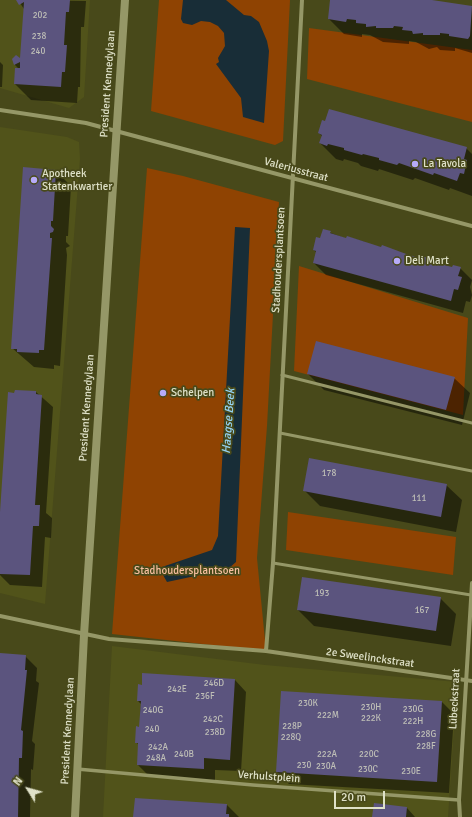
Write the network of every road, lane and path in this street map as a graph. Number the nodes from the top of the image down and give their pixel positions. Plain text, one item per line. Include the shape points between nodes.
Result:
1 (125, 0) edge
2 (302, 0) edge
3 (0, 110) edge
4 (116, 131) junction
5 (292, 178) junction
6 (472, 226) edge
7 (282, 375) junction
8 (472, 423) edge
9 (279, 433) junction
10 (472, 471) edge
11 (274, 563) junction
12 (472, 583) edge
13 (471, 595) edge
14 (0, 616) edge
15 (84, 635) junction
16 (266, 651) junction
17 (465, 681) junction
18 (472, 681) edge
19 (77, 769) junction
20 (459, 800) junction
21 (75, 817) edge
22 (460, 817) edge

1 - 4 main road, President Kennedylaan
2 - 5 street, Stadhoudersplantsoen
3 - 4 street, Valeriusstraat via 86,123
4 - 5 street, Valeriusstraat
4 - 15 main road, President Kennedylaan
5 - 6 street, Valeriusstraat
5 - 7 street, Stadhoudersplantsoen
7 - 8 lane
7 - 9 street, Stadhoudersplantsoen
9 - 10 lane
9 - 11 street, Stadhoudersplantsoen
11 - 13 lane
11 - 16 street, Stadhoudersplantsoen
12 - 13 street, Lübeckstraat
13 - 17 street, Lübeckstraat
14 - 15 street
15 - 16 street
15 - 19 main road, President Kennedylaan
16 - 17 street, 2e Sweelinckstraat
17 - 18 street, 2e Sweelinckstraat
17 - 20 street, Lübeckstraat
19 - 20 street, Verhulstplein
19 - 21 main road, President Kennedylaan
20 - 22 street, Lübeckstraat

